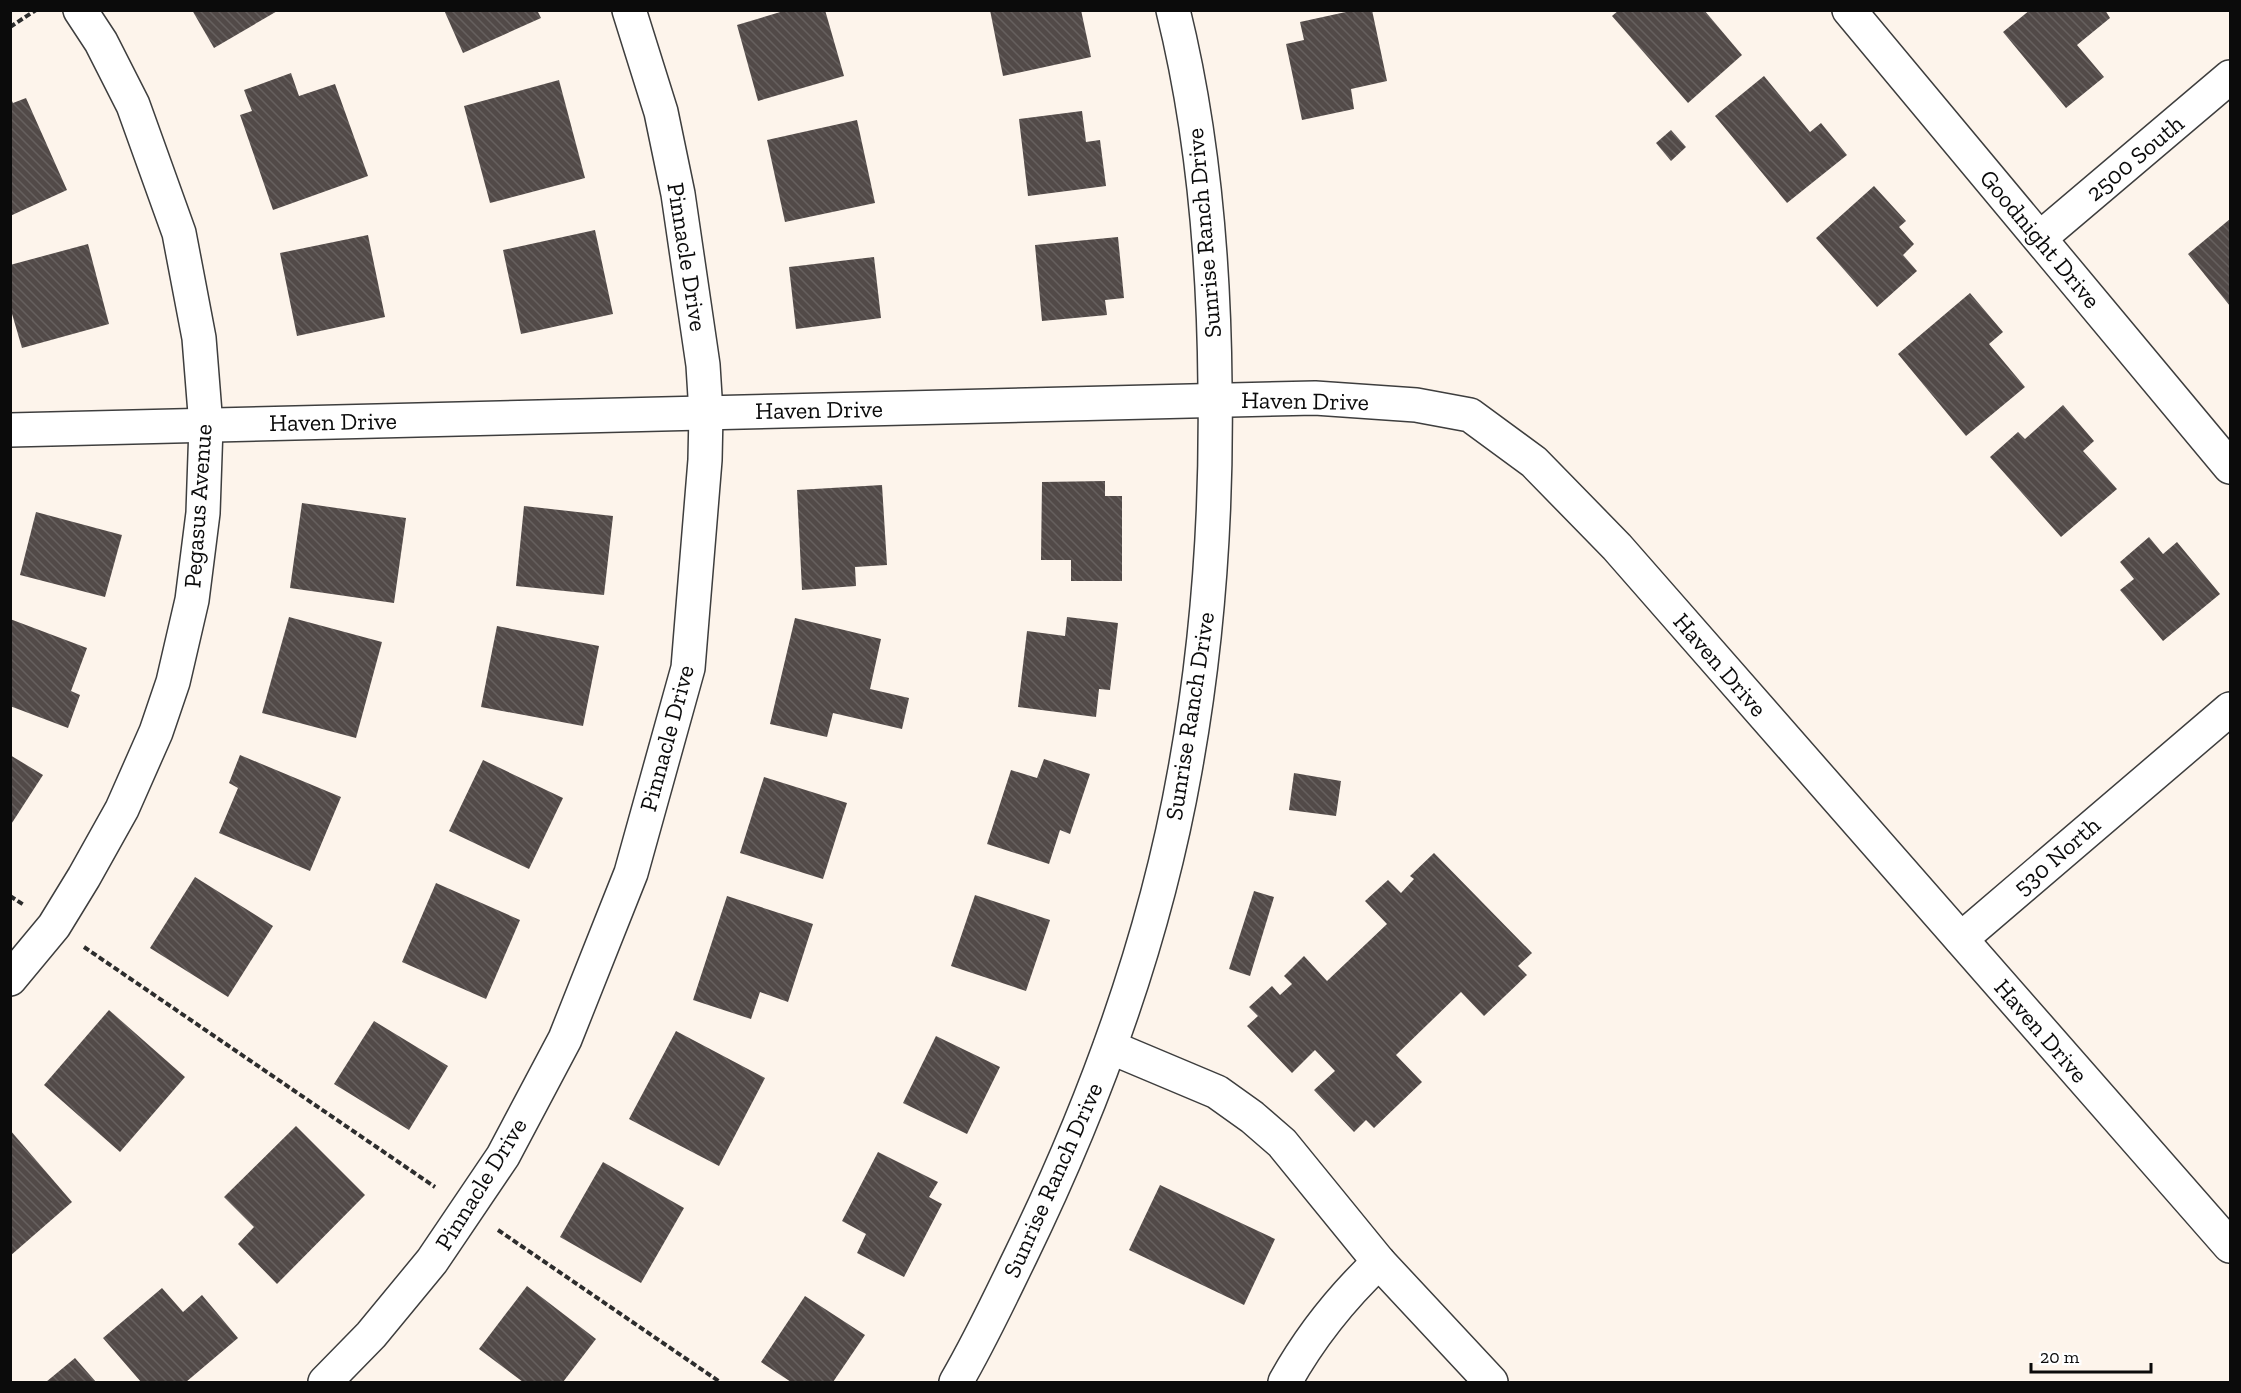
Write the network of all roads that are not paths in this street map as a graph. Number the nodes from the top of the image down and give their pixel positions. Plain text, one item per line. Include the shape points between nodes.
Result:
1 (80, 10) edge
2 (629, 10) edge
3 (1173, 10) edge
4 (1849, 10) edge
5 (2230, 77) edge
6 (2040, 238) junction
7 (1216, 400) junction
8 (706, 413) junction
9 (206, 426) junction
10 (10, 430) edge
11 (2230, 467) edge
12 (2230, 709) edge
13 (1961, 939) junction
14 (10, 979) edge
15 (1110, 1047) junction
16 (2230, 1246) edge
17 (1378, 1262) junction
18 (324, 1383) edge
19 (956, 1383) edge
20 (1285, 1383) edge
21 (1491, 1383) edge

1 - 9 street, Pegasus Avenue via 133,105 179,233 199,338
2 - 8 street, Pinnacle Drive via 661,112 678,194 699,327
3 - 7 street, Sunrise Ranch Drive via 1205,201 1213,287
4 - 6 street, Goodnight Drive
5 - 6 street, 2500 South
6 - 11 street, Goodnight Drive
7 - 8 street, Haven Drive
7 - 13 street, Haven Drive via 1315,398 1416,405 1470,415 1534,462 1617,547
7 - 15 street, Sunrise Ranch Drive via 1207,615 1187,759 1148,930
8 - 9 street, Haven Drive
8 - 18 street, Pinnacle Drive via 688,668 630,873 565,1039 503,1156 438,1252 371,1335
9 - 10 street, Haven Drive
9 - 14 street, Pegasus Avenue via 192,600 173,682 156,732 122,809 84,877 54,926
12 - 13 street, 530 North
13 - 16 street, Haven Drive
15 - 17 street via 1217,1092 1252,1117 1282,1143
15 - 19 street, Sunrise Ranch Drive via 1049,1198
17 - 20 street via 1332,1311
17 - 21 street

